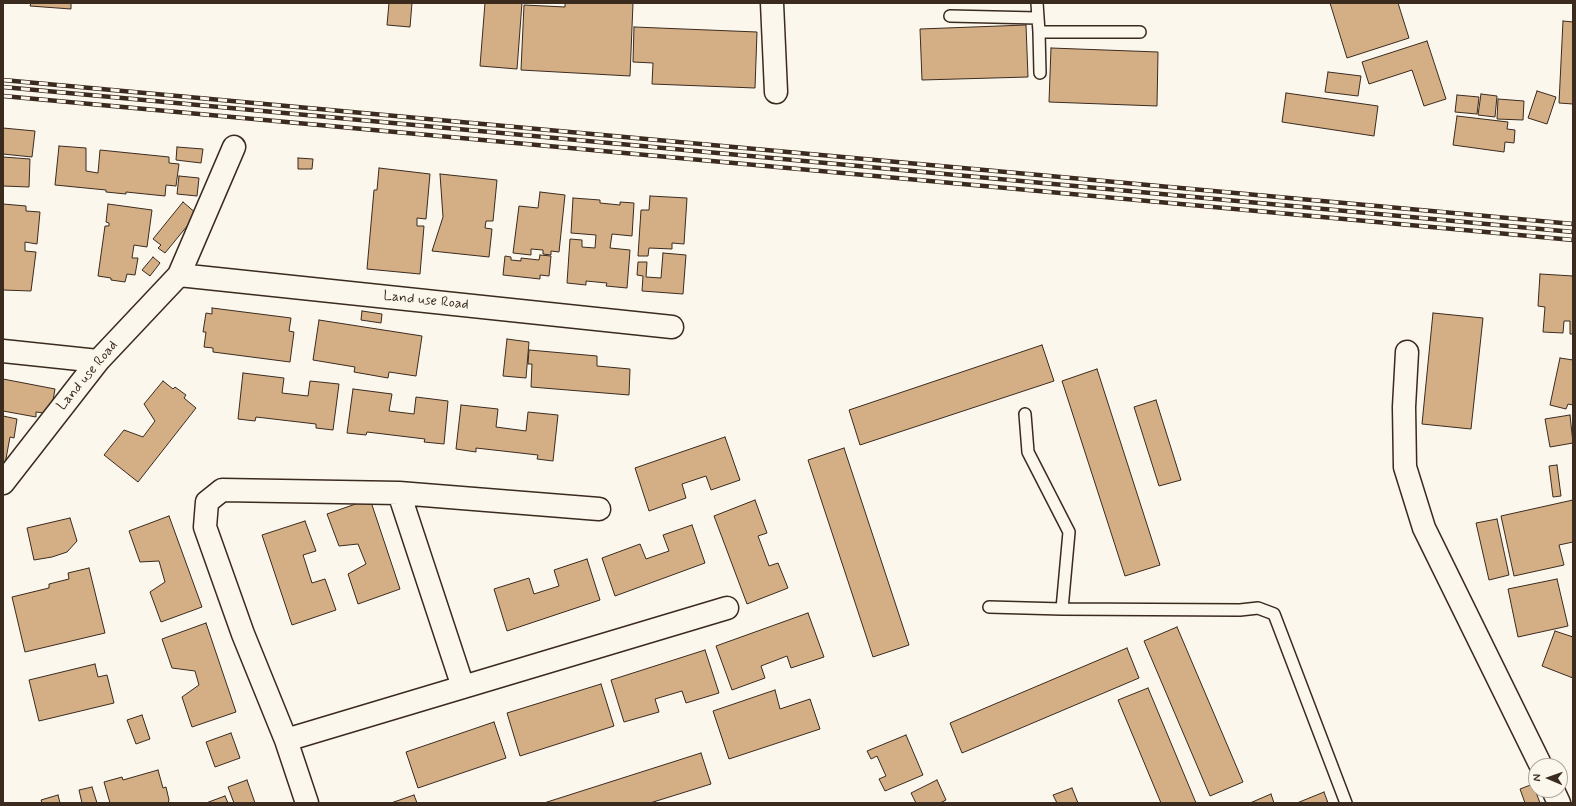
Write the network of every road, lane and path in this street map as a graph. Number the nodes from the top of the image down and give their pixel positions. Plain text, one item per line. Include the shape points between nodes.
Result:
1 (772, 3) edge
2 (1037, 3) edge
3 (950, 16) dead end
4 (1038, 18) junction
5 (1039, 32) junction
6 (1140, 32) dead end
7 (1040, 73) dead end
8 (776, 92) dead end
9 (234, 147) dead end
10 (180, 275) junction
11 (672, 327) dead end
12 (3, 351) edge
13 (1407, 352) dead end
14 (98, 361) junction
15 (1025, 414) dead end
16 (3, 483) edge
17 (400, 493) junction
18 (599, 509) dead end
19 (989, 607) dead end
20 (726, 608) dead end
21 (1062, 609) junction
22 (463, 687) junction
23 (286, 740) junction
24 (1537, 758) edge
25 (307, 803) edge
26 (1346, 803) edge

1 - 8 street
2 - 4 lane
3 - 4 lane
4 - 5 lane
5 - 6 lane
5 - 7 lane
9 - 10 street, Land use Road
10 - 11 street, Land use Road
10 - 14 street, Land use Road
12 - 14 street
13 - 24 street via 1404,407 1405,466 1424,528
14 - 16 street, Land use Road
15 - 21 lane via 1028,452 1069,532
17 - 18 street
17 - 22 street
17 - 23 street via 222,490 207,502 205,527 243,634
19 - 21 lane
20 - 22 street
21 - 26 lane via 1258,608 1274,614
22 - 23 street
23 - 25 street

